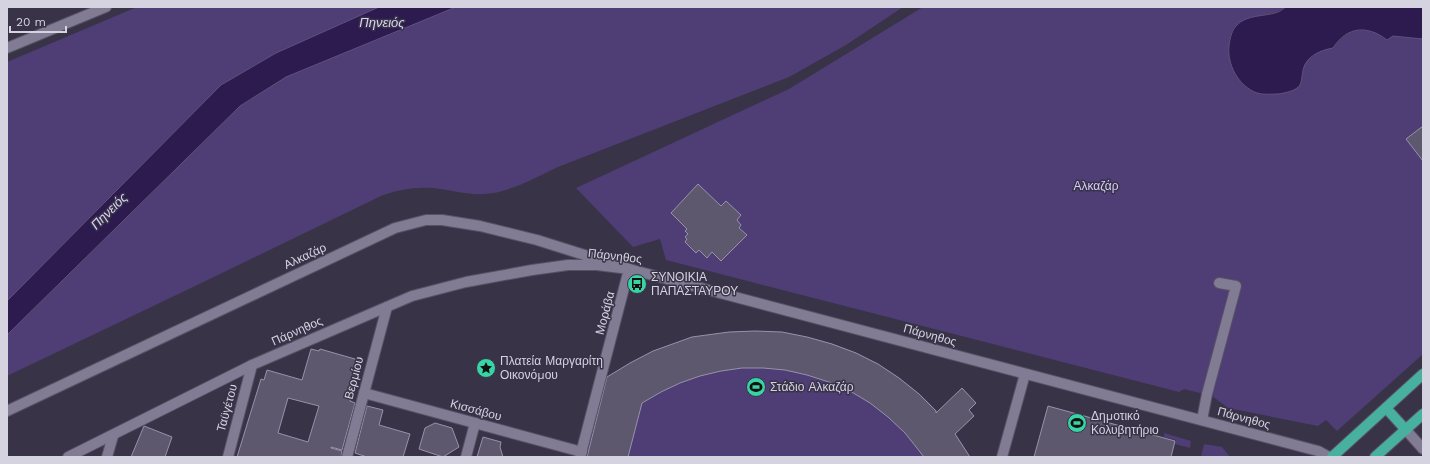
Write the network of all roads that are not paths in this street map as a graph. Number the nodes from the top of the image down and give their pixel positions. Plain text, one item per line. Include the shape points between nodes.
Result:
1 (106, 7) edge
2 (7, 48) edge
3 (629, 269) junction
4 (1219, 282) dead end
5 (387, 307) junction
6 (252, 365) junction
7 (1026, 374) junction
8 (1423, 374) edge
9 (364, 393) junction
10 (1386, 408) junction
11 (7, 411) edge
12 (1423, 414) edge
13 (1202, 420) junction
14 (475, 423) junction
15 (1406, 430) junction
16 (113, 436) junction
17 (1423, 449) edge
18 (581, 454) edge
19 (68, 457) edge
20 (107, 457) edge
21 (228, 457) edge
22 (347, 457) edge
23 (466, 457) edge
24 (1002, 457) edge
25 (1330, 457) edge
26 (1375, 457) edge

1 - 2 street
3 - 5 street, Πάρνηθος via 568,265 532,270 466,282 412,296
3 - 7 street, Πάρνηθος
3 - 11 street, Αλκαζάρ via 480,226 442,220 411,223 395,228
3 - 18 street, Μοράβα
4 - 13 street via 1236,286 1208,388
5 - 6 street, Πάρνηθος
5 - 9 street, Βερμίου
6 - 16 street, Πάρνηθος
6 - 21 street, Ταϋγέτου
7 - 13 street, Πάρνηθος
7 - 24 street
8 - 10 main road
9 - 14 street, Κισσάβου
9 - 22 street, Βερμίου
10 - 15 main road
10 - 25 main road
12 - 15 main road
13 - 25 street, Πάρνηθος via 1318,451
14 - 18 street, Κισσάβου
14 - 23 street
15 - 17 street
15 - 26 main road
16 - 19 street, Πάρνηθος
16 - 20 street

